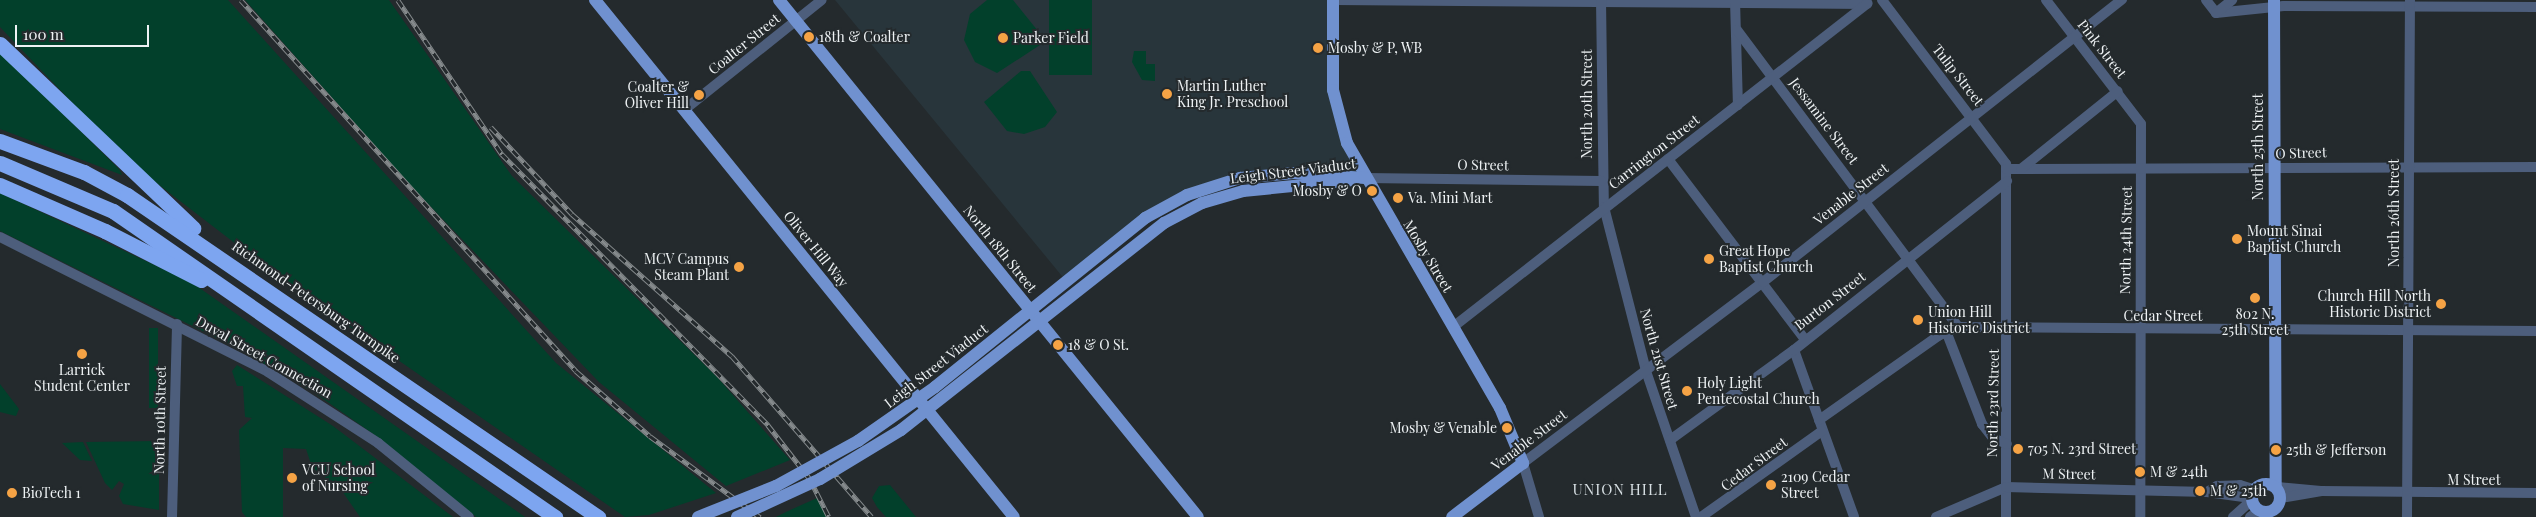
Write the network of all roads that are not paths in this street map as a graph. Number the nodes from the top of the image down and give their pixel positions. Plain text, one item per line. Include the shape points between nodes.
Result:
1 (595, 0) edge
2 (779, 0) edge
3 (822, 0) edge
4 (1333, 0) edge
5 (1882, 0) edge
6 (2046, 0) edge
7 (2122, 0) edge
8 (2206, 0) edge
9 (2232, 0) edge
10 (1601, 1) edge
11 (1870, 2) edge
12 (1735, 3) edge
13 (2274, 3) edge
14 (2410, 3) edge
15 (2536, 7) edge
16 (2216, 13) junction
17 (795, 20) junction
18 (1737, 30) junction
19 (2075, 37) junction
20 (0, 44) edge
21 (1774, 77) junction
22 (2118, 91) junction
23 (1738, 105) junction
24 (684, 110) junction
25 (1973, 117) junction
26 (0, 141) edge
27 (1668, 159) junction
28 (0, 163) edge
29 (2408, 166) junction
30 (2273, 167) junction
31 (2536, 168) edge
32 (2006, 169) junction
33 (2021, 169) junction
34 (2140, 169) junction
35 (1365, 178) junction
36 (1601, 181) junction
37 (2007, 181) junction
38 (4, 188) edge
39 (1867, 200) junction
40 (1604, 207) junction
41 (0, 237) edge
42 (1909, 257) junction
43 (254, 278) junction
44 (1763, 282) junction
45 (245, 302) junction
46 (177, 324) junction
47 (1453, 327) junction
48 (1958, 327) junction
49 (2008, 329) junction
50 (2139, 330) junction
51 (2273, 330) junction
52 (1946, 331) junction
53 (2407, 331) junction
54 (2536, 331) edge
55 (1804, 338) junction
56 (1794, 350) junction
57 (1646, 371) junction
58 (1821, 426) junction
59 (1670, 440) junction
60 (2007, 444) junction
61 (1523, 463) junction
62 (506, 484) junction
63 (2006, 487) junction
64 (2140, 490) junction
65 (2408, 493) junction
66 (2536, 493) edge
67 (2265, 502) edge
68 (1697, 515) edge
69 (172, 517) edge
70 (469, 517) edge
71 (545, 517) edge
72 (554, 517) edge
73 (598, 517) edge
74 (698, 517) edge
75 (737, 517) edge
76 (1014, 517) edge
77 (1198, 517) edge
78 (1452, 517) edge
79 (1539, 517) edge
80 (1684, 517) edge
81 (1854, 517) edge
82 (1936, 517) edge
83 (2006, 517) edge
84 (2140, 517) edge
85 (2233, 517) edge
86 (2407, 517) edge

1 - 24 main road, Oliver Hill Way
2 - 17 main road, North 18th Street
3 - 17 street, Coalter Street
4 - 10 street
4 - 35 main road, Mosby Street via 1335,103 1347,143
5 - 25 street, Tulip Street
6 - 19 street, Pink Street
7 - 19 street, Venable Street
8 - 16 street
9 - 16 street
10 - 12 street
10 - 36 street, North 20th Street
11 - 12 street
11 - 21 street, Carrington Street
12 - 18 street
13 - 14 street
13 - 16 street
13 - 30 main road, North 25th Street
14 - 15 street
14 - 29 street, North 26th Street
17 - 24 street, Coalter Street
17 - 77 main road, North 18th Street
18 - 21 street, Jessamine Street
18 - 23 street
19 - 22 street, Pink Street
19 - 25 street, Venable Street
20 - 43 highway via 120,162
21 - 23 street, Carrington Street
21 - 39 street, Jessamine Street
22 - 33 street
22 - 34 street, North 24th Street via 2141,124
23 - 27 street, Carrington Street
24 - 76 main road, Oliver Hill Way
25 - 32 street, Tulip Street via 2003,157
25 - 39 street, Venable Street
26 - 43 highway, Richmond-Petersburg Turnpike via 84,172 127,195
27 - 40 street, Carrington Street
27 - 44 street
28 - 45 highway via 113,211
29 - 30 street, O Street
29 - 31 street, O Street
29 - 53 street, North 26th Street
30 - 34 street, O Street
30 - 51 main road, North 25th Street
32 - 33 street, O Street
32 - 37 street, North 23rd Street
33 - 34 street, O Street
34 - 50 street, North 24th Street
35 - 36 street, O Street
35 - 47 main road, Mosby Street
35 - 74 main road, Leigh Street Viaduct, bridge via 1284,173 1240,178 1187,195 1145,218 935,387 865,437 776,486
35 - 75 main road, Leigh Street Viaduct, bridge via 1243,191 1202,203 1164,222 901,430 820,479
36 - 40 street, North 20th Street
37 - 42 street, Burton Street
37 - 49 street, North 23rd Street
38 - 45 highway via 105,231
39 - 42 street, Jessamine Street
39 - 44 street, Venable Street
40 - 47 street, Carrington Street
40 - 57 street, North 21st Street
41 - 46 street, Duval Street Connection
42 - 48 street, Jessamine Street
42 - 55 street, Burton Street
43 - 73 highway, Richmond-Petersburg Turnpike
44 - 55 street
44 - 57 street, Venable Street
45 - 62 highway
46 - 69 street, North 10th Street
46 - 70 street, Duval Street Connection via 334,412
47 - 61 main road, Mosby Street via 1500,408
48 - 49 street, Cedar Street
48 - 52 street, Cedar Street
49 - 50 street, Cedar Street
49 - 60 street, North 23rd Street
50 - 51 street, Cedar Street
50 - 64 street, North 24th Street
51 - 53 street, Cedar Street
51 - 67 main road, North 25th Street via 2273,444 2268,450
52 - 58 street, Cedar Street
52 - 60 street via 1982,424 1993,438
53 - 54 street, Cedar Street
53 - 65 street, North 26th Street
55 - 56 street, Burton Street
56 - 58 street
56 - 59 street, Burton Street
57 - 59 street, North 21st Street
57 - 61 street, Venable Street
58 - 68 street, Cedar Street
58 - 81 street
59 - 68 street, North 21st Street
60 - 63 street, North 23rd Street
61 - 78 main road, Venable Street
61 - 79 street, Mosby Street
62 - 71 highway
62 - 72 highway
63 - 64 street, M Street
63 - 82 street, M Street
63 - 83 street, North 23rd Street
64 - 67 street, M Street via 2207,492 2240,485
64 - 84 street, North 24th Street
65 - 66 street, M Street
65 - 67 street, M Street via 2321,491
65 - 86 street, North 26th Street
67 - 85 street
68 - 80 street, Cedar Street

